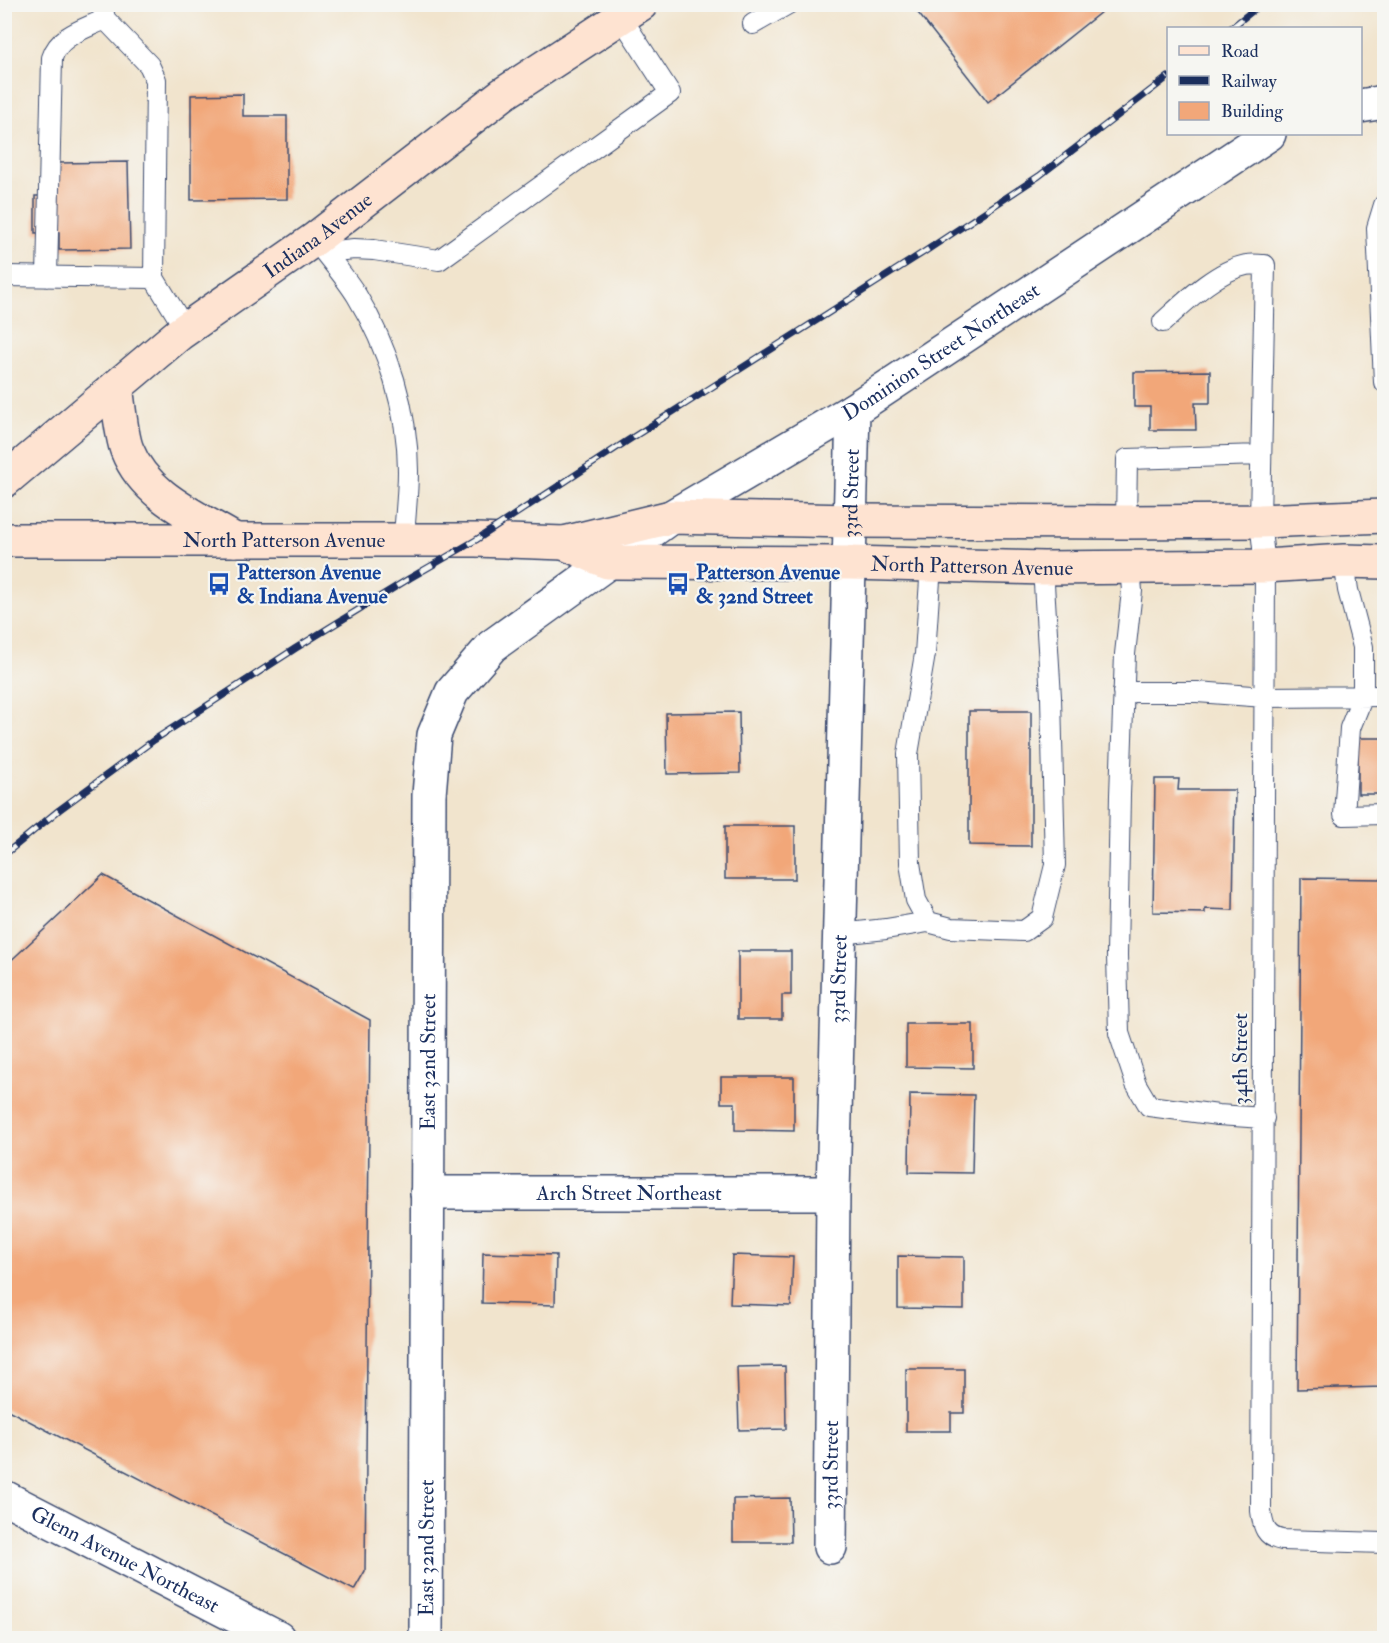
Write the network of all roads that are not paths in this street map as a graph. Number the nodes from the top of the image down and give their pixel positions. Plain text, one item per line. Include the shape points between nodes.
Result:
1 (788, 4) edge
2 (631, 11) edge
3 (104, 12) edge
4 (753, 24) dead end
5 (1384, 102) edge
6 (1362, 106) edge
7 (1267, 135) edge
8 (1384, 205) edge
9 (320, 246) junction
10 (4, 276) edge
11 (48, 277) junction
12 (154, 278) junction
13 (1163, 322) dead end
14 (185, 329) junction
15 (1384, 382) edge
16 (116, 387) junction
17 (854, 410) junction
18 (1262, 455) junction
19 (4, 481) edge
20 (1384, 516) edge
21 (671, 517) junction
22 (1260, 520) junction
23 (850, 521) junction
24 (1126, 522) junction
25 (4, 540) edge
26 (235, 540) junction
27 (404, 540) junction
28 (564, 543) junction
29 (1344, 561) junction
30 (1384, 561) edge
31 (607, 562) junction
32 (850, 563) junction
33 (931, 565) junction
34 (1130, 567) junction
35 (1265, 567) junction
36 (1043, 568) junction
37 (1123, 692) junction
38 (1363, 696) junction
39 (1384, 696) edge
40 (1265, 697) junction
41 (1384, 814) edge
42 (928, 922) junction
43 (840, 934) junction
44 (1264, 1118) junction
45 (427, 1193) junction
46 (833, 1193) junction
47 (4, 1497) edge
48 (1384, 1543) edge
49 (830, 1547) dead end
50 (278, 1638) edge
51 (426, 1638) edge

1 - 4 lane
2 - 9 main road, Indiana Avenue via 503,94
2 - 9 lane via 670,93 439,260
3 - 11 lane via 63,39 52,58
3 - 12 lane via 149,65 156,80
5 - 6 street
7 - 17 street, Dominion Street Northeast
8 - 15 lane via 1377,228
9 - 14 main road, Indiana Avenue
9 - 27 lane via 357,295 380,339 396,386 408,470
10 - 11 lane
11 - 12 lane
12 - 14 lane
13 - 18 lane, 34th Street via 1198,290 1226,274 1246,265 1265,265
14 - 16 main road, Indiana Avenue
16 - 19 main road, Indiana Avenue
16 - 26 main road via 127,450 144,481
17 - 21 street, Dominion Street Northeast
17 - 23 street, 33rd Street
18 - 22 lane, 34th Street
18 - 24 lane via 1127,459
20 - 22 main road, North Patterson Avenue
21 - 23 main road, North Patterson Avenue
21 - 28 main road, North Patterson Avenue
21 - 31 street, Dominion Street Northeast
22 - 24 main road, North Patterson Avenue
22 - 35 lane, 34th Street
23 - 24 main road, North Patterson Avenue
23 - 32 street, 33rd Street
25 - 26 main road, North Patterson Avenue
26 - 27 main road, North Patterson Avenue
27 - 28 main road, North Patterson Avenue
28 - 31 main road, North Patterson Avenue
29 - 30 main road, North Patterson Avenue
29 - 35 main road, North Patterson Avenue
29 - 38 lane via 1363,647
31 - 32 main road, North Patterson Avenue
31 - 45 street, East 32nd Street via 492,646 452,692 434,735 429,795
32 - 33 main road, North Patterson Avenue
32 - 43 street, 33rd Street
33 - 36 main road, North Patterson Avenue
33 - 42 lane via 925,654 908,754 910,863 916,900
34 - 35 main road, North Patterson Avenue
34 - 36 main road, North Patterson Avenue
34 - 37 lane via 1132,591
35 - 40 lane, 34th Street
36 - 42 lane via 1055,865 1042,918 1024,931 951,928
37 - 40 lane
37 - 44 lane via 1119,1033 1136,1084 1149,1106
38 - 39 lane
38 - 40 lane
38 - 41 lane via 1350,729 1344,815
40 - 44 lane, 34th Street
42 - 43 lane
43 - 46 street, 33rd Street
44 - 48 lane, 34th Street via 1262,1511 1266,1531 1282,1540
45 - 46 street, Arch Street Northeast
45 - 51 street, East 32nd Street
46 - 49 street, 33rd Street
47 - 50 street, Glenn Avenue Northeast

